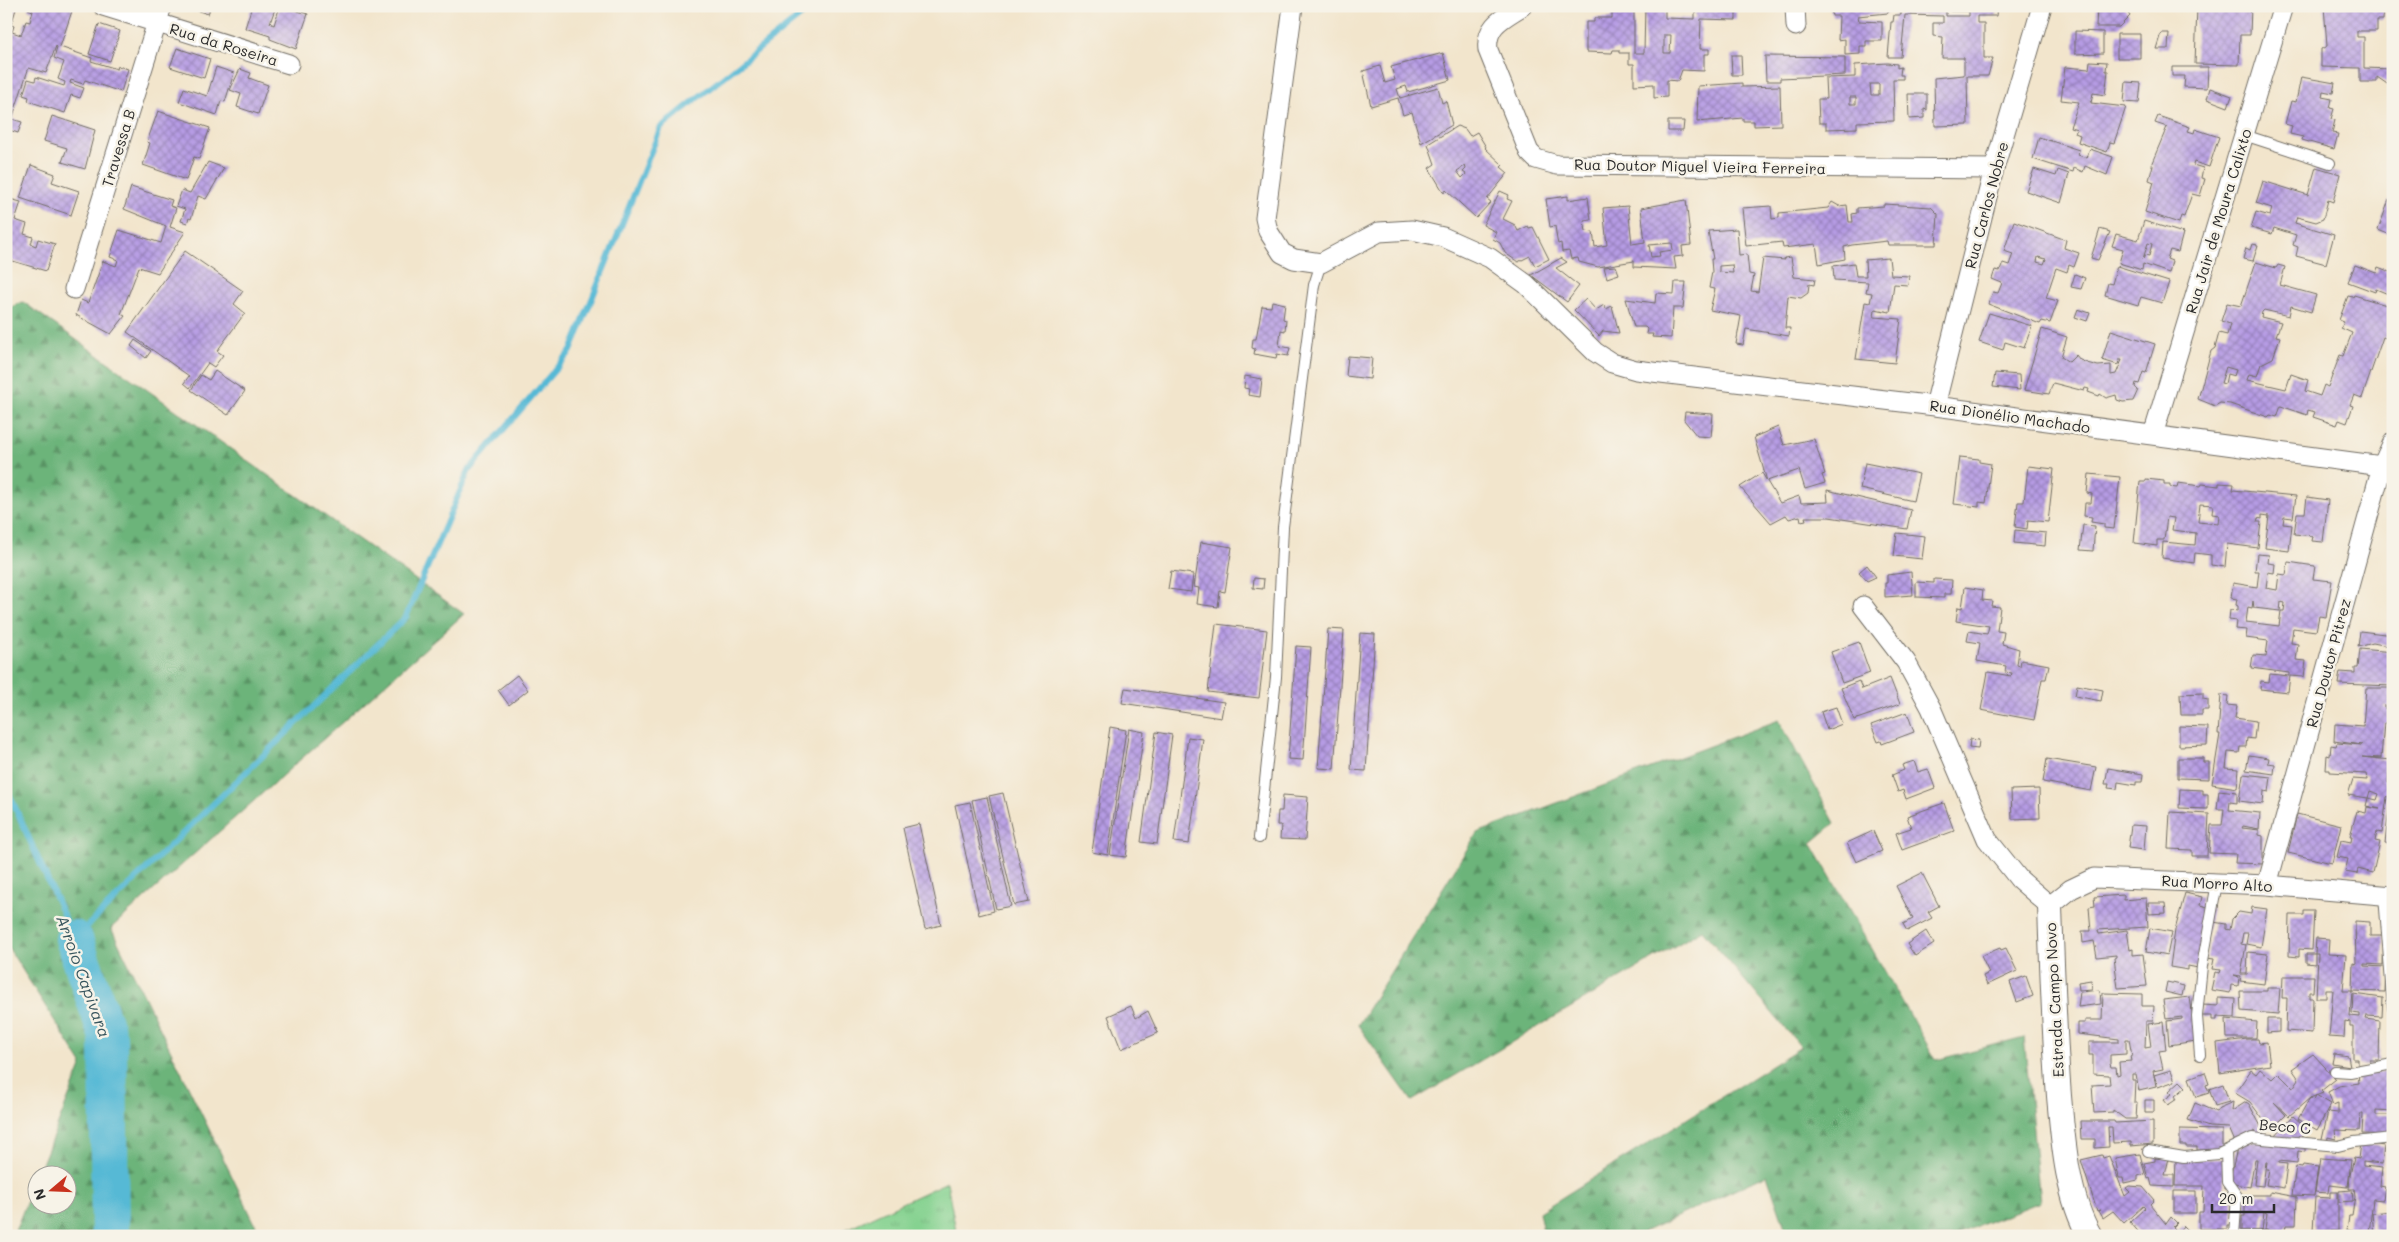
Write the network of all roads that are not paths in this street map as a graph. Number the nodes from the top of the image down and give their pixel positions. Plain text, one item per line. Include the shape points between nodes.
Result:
1 (103, 6) edge
2 (1293, 6) edge
3 (1522, 6) edge
4 (1795, 6) edge
5 (2042, 6) edge
6 (2283, 6) edge
7 (159, 15) edge
8 (1796, 26) dead end
9 (289, 64) dead end
10 (2244, 135) junction
11 (2330, 163) dead end
12 (1994, 169) junction
13 (1321, 263) junction
14 (74, 289) dead end
15 (1935, 406) junction
16 (2153, 435) junction
17 (2393, 442) edge
18 (2382, 466) junction
19 (1863, 606) dead end
20 (1258, 838) dead end
21 (2217, 882) junction
22 (2268, 885) junction
23 (2388, 896) edge
24 (2050, 906) junction
25 (2393, 1008) edge
26 (2200, 1055) dead end
27 (2393, 1064) edge
28 (2335, 1071) dead end
29 (2393, 1138) edge
30 (2148, 1151) dead end
31 (2226, 1152) junction
32 (2090, 1236) edge
33 (2232, 1236) edge
34 (2268, 1236) edge

1 - 7 street, Rua da Roseira
2 - 13 street via 1265,218 1268,231 1282,253 1294,259
3 - 12 street, Rua Doutor Miguel Vieira Ferreira via 1492,26 1487,41 1524,144 1536,159 1546,163
4 - 8 street
5 - 12 street, Rua Carlos Nobre
6 - 10 street, Rua Jair de Moura Calixto
7 - 9 street, Rua da Roseira
7 - 14 street, Travessa B
10 - 11 lane
10 - 16 street, Rua Jair de Moura Calixto
12 - 15 street, Rua Carlos Nobre
13 - 15 street, Rua Dionélio Machado via 1379,232 1412,230 1443,236 1490,258 1526,284 1594,352 1612,362 1636,370
13 - 20 lane via 1314,285 1284,526 1276,677
15 - 16 street, Rua Dionélio Machado
16 - 18 street, Rua Dionélio Machado
17 - 18 street, Rua Doutor Pitrez
18 - 22 street, Rua Doutor Pitrez
19 - 24 street, Estrada Campo Novo via 1906,662 1931,708 1987,838 2019,879
21 - 22 street, Rua Morro Alto
21 - 24 street, Rua Morro Alto via 2094,878 2071,889
21 - 26 lane via 2197,1016
22 - 23 street, Rua Morro Alto
23 - 25 lane
24 - 32 street, Estrada Campo Novo via 2054,1041 2064,1152 2082,1222
27 - 28 lane via 2350,1072
29 - 31 lane, Beco C via 2338,1146 2252,1138
30 - 31 lane, Beco C via 2184,1156
31 - 33 lane via 2226,1182 2236,1196
33 - 34 lane

